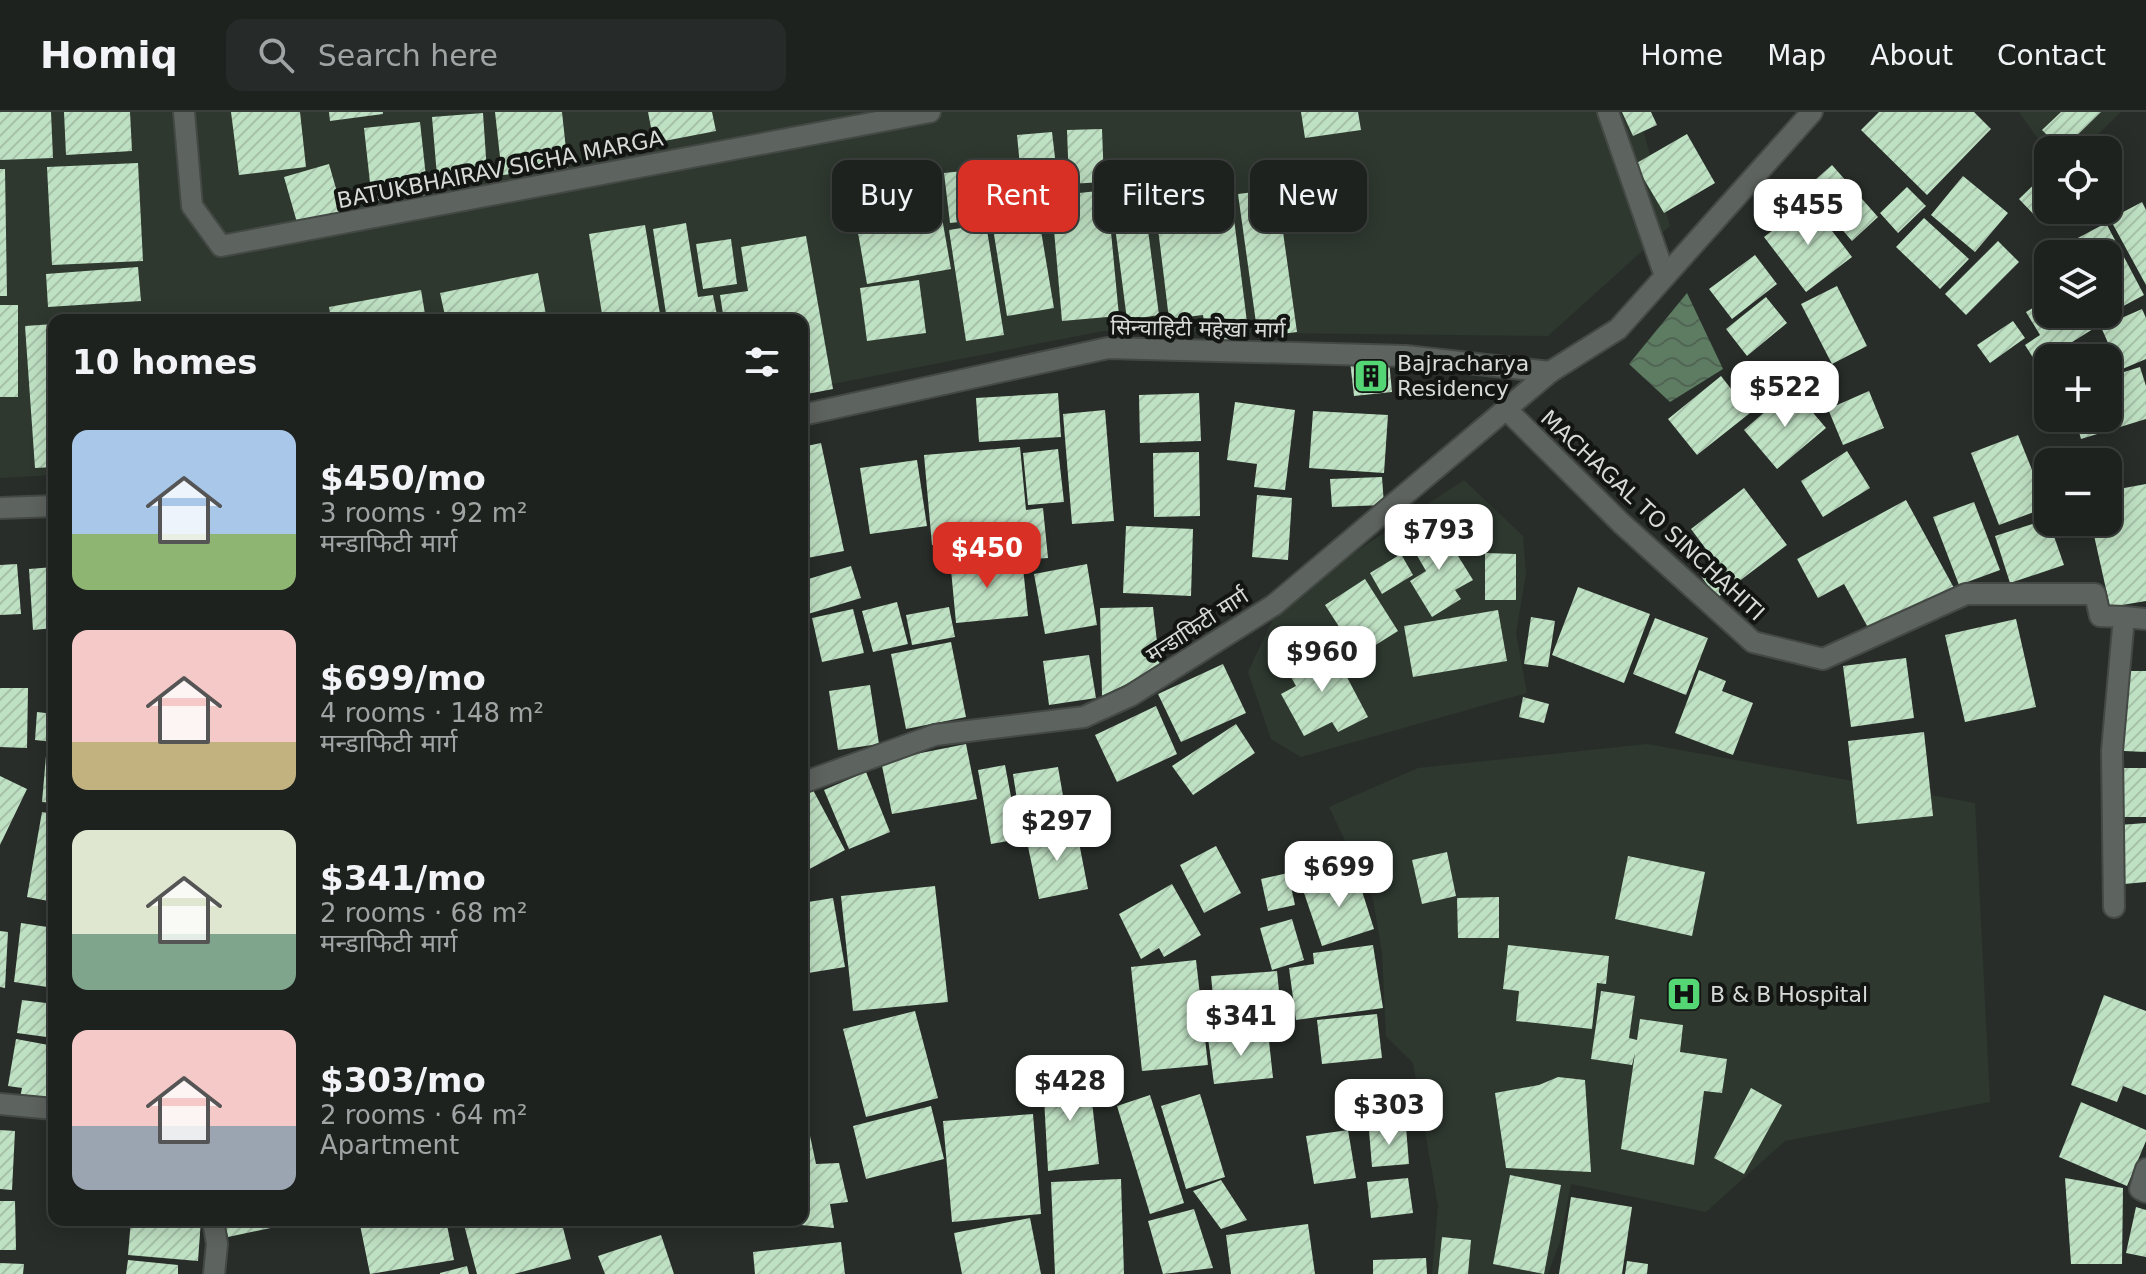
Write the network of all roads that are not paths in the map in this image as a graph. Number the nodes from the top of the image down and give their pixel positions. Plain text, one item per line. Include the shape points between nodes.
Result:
1 (184, 112) edge
2 (930, 112) edge
3 (1608, 112) edge
4 (1812, 112) edge
5 (901, 115) edge
6 (1665, 276) junction
7 (1550, 372) junction
8 (1507, 410) junction
9 (808, 414) edge
10 (48, 506) edge
11 (0, 508) edge
12 (2124, 617) junction
13 (2146, 619) edge
14 (808, 781) edge
15 (2114, 907) dead end
16 (0, 1104) edge
17 (48, 1108) edge
18 (2146, 1169) edge
19 (2146, 1192) edge
20 (214, 1226) edge
21 (214, 1274) edge

1 - 5 street, BATUKBHAIRAV SICHA MARGA via 192,206 221,246
2 - 5 street, BATUKBHAIRAV SICHA MARGA
3 - 6 street
4 - 6 street, मन्डाफिटी मार्ग
6 - 7 street, मन्डाफिटी मार्ग via 1618,329
7 - 8 street, मन्डाफिटी मार्ग
7 - 9 street, सिन्चाहिटी महेखा मार्ग via 1406,356 1108,348
8 - 12 street, MACHAGAL TO SINCHAHITI via 1753,642 1823,659 1966,594 2095,594 2100,616
8 - 14 street, मन्डाफिटी मार्ग via 1274,605 1130,696 1084,717 935,735
10 - 11 street
12 - 13 street
12 - 15 street via 2112,751
16 - 17 street
18 - 19 street via 2140,1189
20 - 21 street

